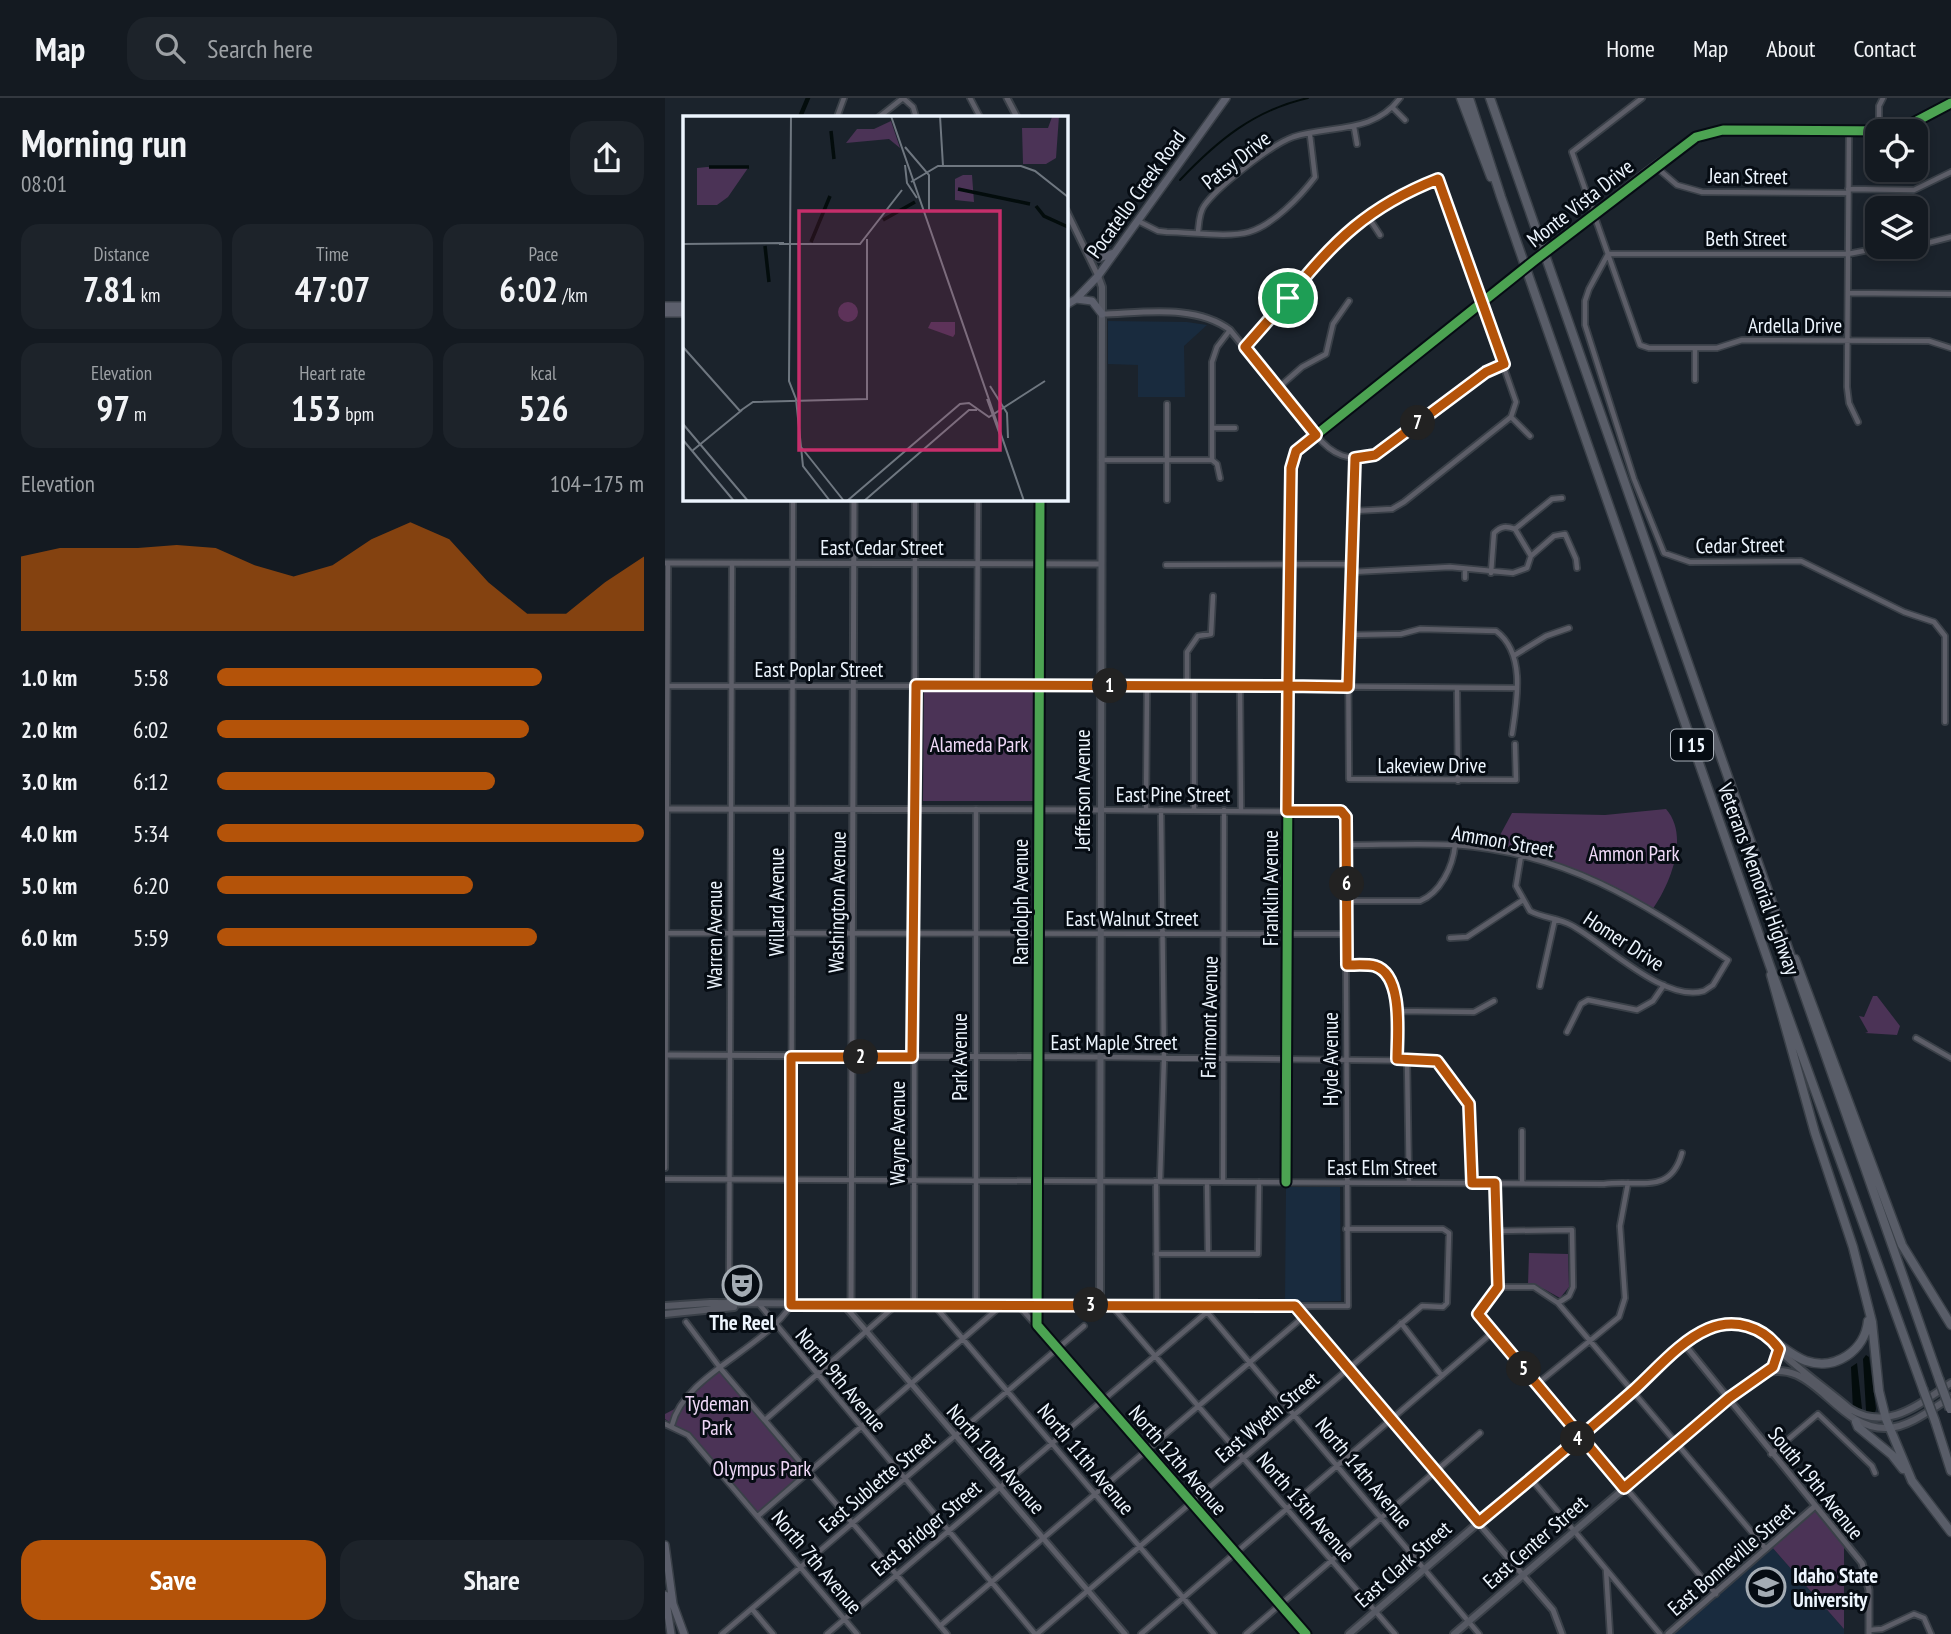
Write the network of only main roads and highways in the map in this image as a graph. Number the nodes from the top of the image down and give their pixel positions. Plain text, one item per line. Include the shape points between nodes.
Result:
1 (1226, 98) edge
2 (1461, 98) edge
3 (1469, 98) edge
4 (1493, 98) edge
5 (1501, 197) junction
6 (1114, 252) junction
7 (1089, 254) road end
8 (1098, 276) junction
9 (1076, 299) junction
10 (1067, 304) edge
11 (665, 306) edge
12 (683, 306) edge
13 (665, 313) edge
14 (683, 313) edge
15 (1102, 314) junction
16 (1782, 930) junction
17 (1770, 966) junction
18 (665, 1306) edge
19 (729, 1306) junction
20 (1868, 1307) junction
21 (665, 1314) edge
22 (1951, 1325) edge
23 (1772, 1340) junction
24 (1779, 1349) junction
25 (1767, 1371) junction
26 (1951, 1383) edge
27 (1951, 1397) edge
28 (1950, 1411) edge
29 (1886, 1419) junction
30 (1856, 1422) junction
31 (1890, 1428) junction
32 (1951, 1471) edge
33 (1912, 1481) junction
34 (1951, 1532) edge
35 (665, 1545) edge
36 (665, 1595) edge
37 (671, 1634) edge
38 (684, 1634) edge
39 (1349, 1634) edge
40 (1454, 1634) edge

1 - 6 main road, Pocatello Creek Road
2 - 5 highway
3 - 5 highway, Veterans Memorial Highway / I 15
4 - 16 highway, Veterans Memorial Highway / I 15
5 - 17 highway, Veterans Memorial Highway / I 15
6 - 7 main road via 1099,258
6 - 8 main road, Pocatello Creek Road
8 - 9 main road, Pocatello Creek Road
8 - 15 main road, Jefferson Avenue
9 - 10 main road, Pocatello Creek Road
9 - 15 main road via 1095,303
11 - 12 main road
13 - 14 main road
15 - 19 main road, Jefferson Avenue via 1100,1305
16 - 22 highway via 1902,1245
16 - 28 highway, Veterans Memorial Highway / I 15, bridge
17 - 20 highway via 1797,1074
17 - 32 highway, Veterans Memorial Highway / I 15, bridge
18 - 19 main road
19 - 21 main road
20 - 23 highway via 1866,1333 1854,1351 1841,1359 1806,1361
20 - 29 highway
23 - 24 main road, East Clark Street
23 - 39 main road, East Clark Street via 1755,1328 1727,1324 1685,1345
24 - 25 main road
24 - 29 main road via 1850,1409 1865,1418
25 - 30 main road via 1802,1375
25 - 40 main road, East Center Street via 1729,1398
26 - 29 main road
27 - 31 main road
29 - 31 highway
30 - 31 main road
30 - 33 highway
31 - 33 highway
33 - 34 highway
35 - 38 main road via 673,1604
36 - 37 main road

